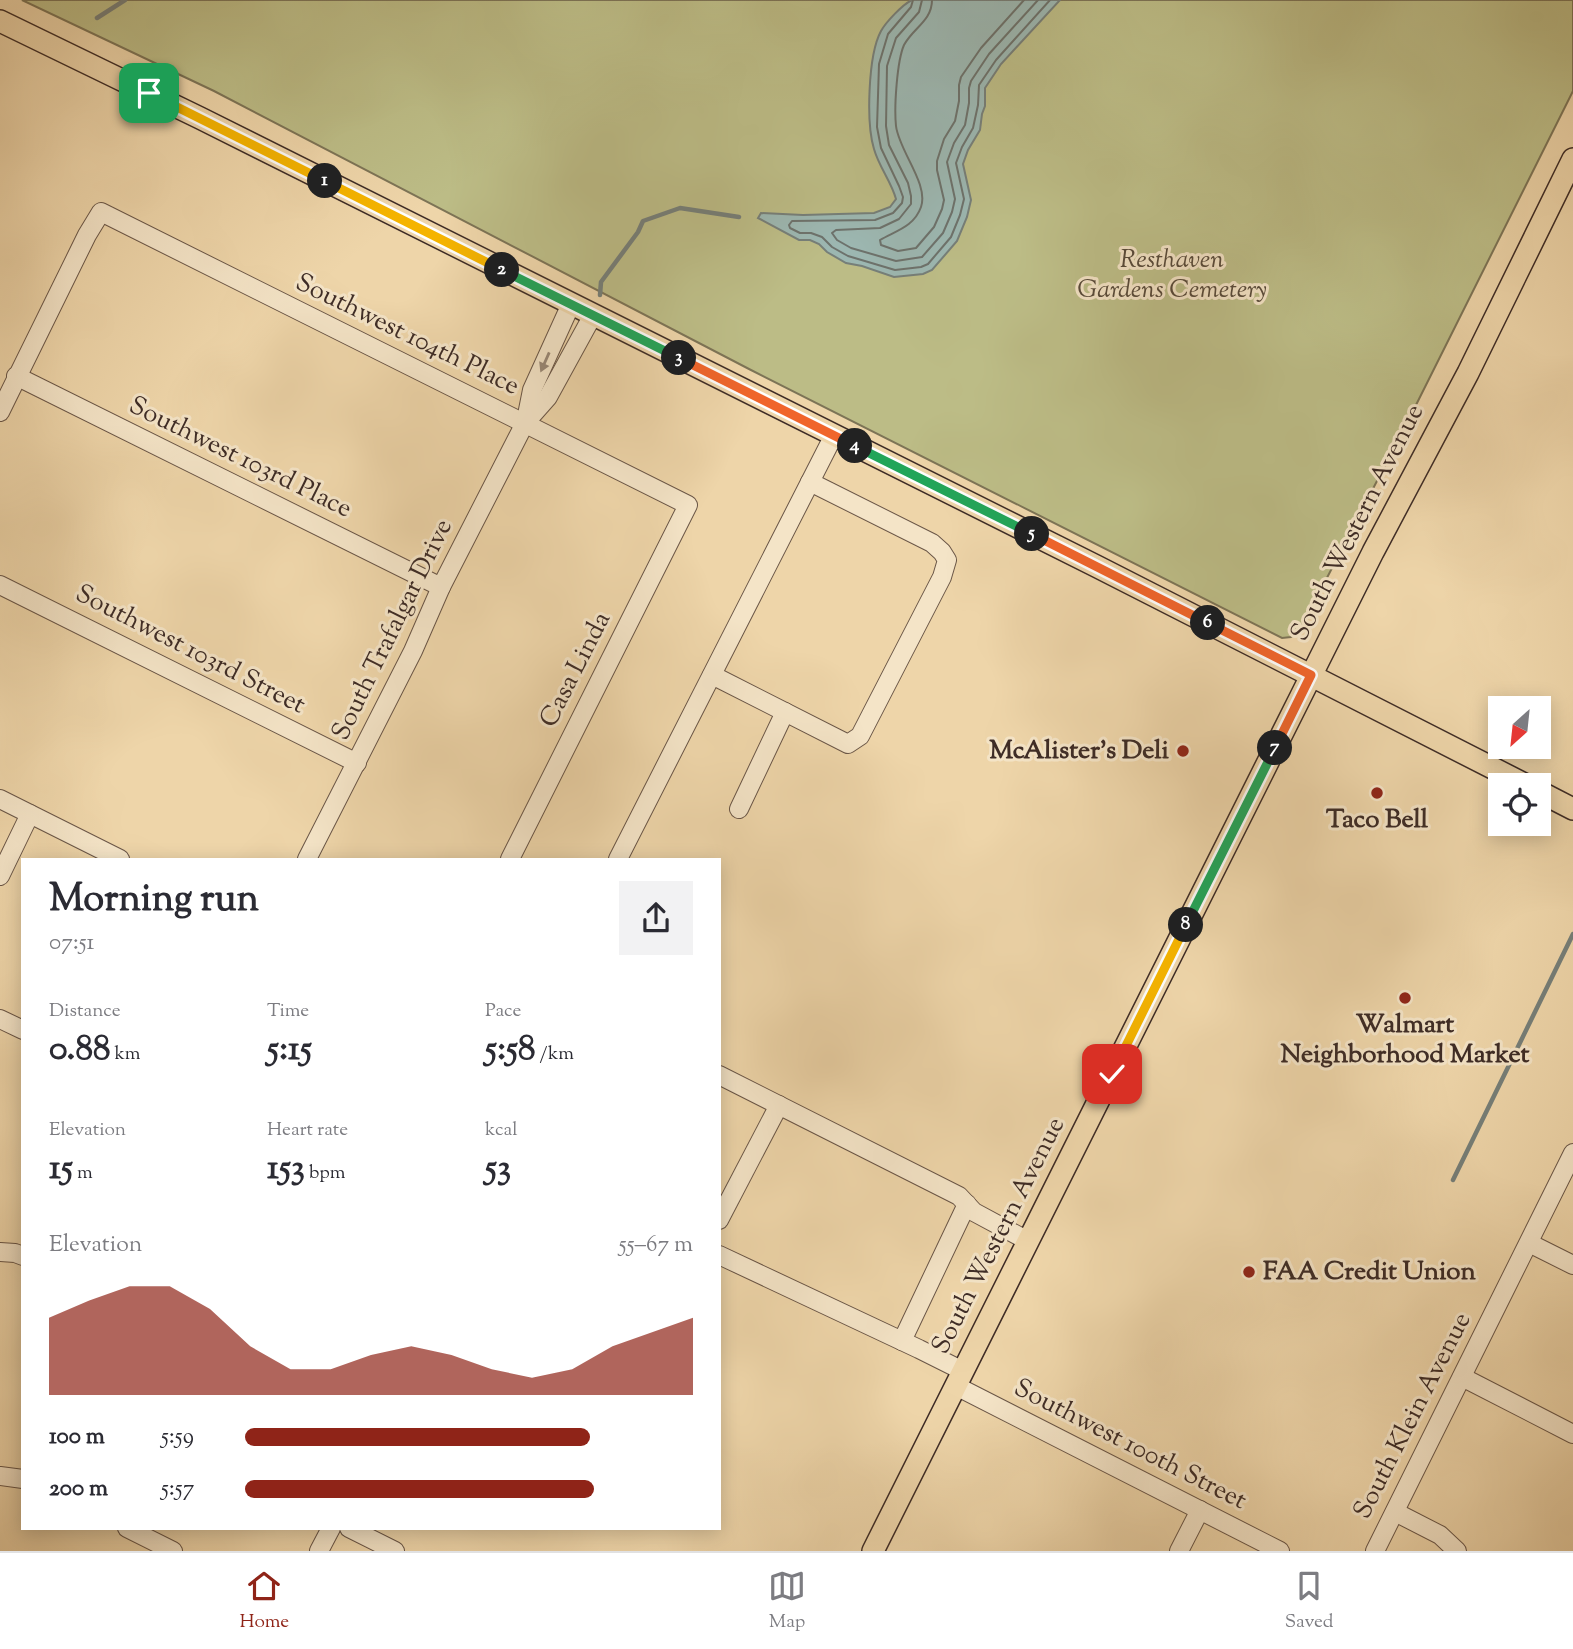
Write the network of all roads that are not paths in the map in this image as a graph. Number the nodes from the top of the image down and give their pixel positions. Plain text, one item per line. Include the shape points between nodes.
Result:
1 (0, 21) edge
2 (1573, 159) edge
3 (570, 304) junction
4 (593, 315) junction
5 (16, 376) junction
6 (0, 412) edge
7 (525, 423) junction
8 (834, 435) junction
9 (810, 482) junction
10 (688, 505) joint
11 (0, 585) edge
12 (441, 587) junction
13 (712, 675) junction
14 (1311, 675) junction
15 (785, 712) junction
16 (357, 763) junction
17 (1503, 773) edge
18 (1551, 797) edge
19 (0, 799) edge
20 (1573, 808) edge
21 (739, 809) dead end
22 (30, 814) junction
23 (118, 858) edge
24 (308, 858) edge
25 (511, 858) edge
26 (619, 858) edge
27 (0, 876) edge
28 (0, 1019) edge
29 (21, 1029) edge
30 (721, 1076) edge
31 (779, 1105) junction
32 (1573, 1153) edge
33 (967, 1204) junction
34 (721, 1216) edge
35 (1028, 1241) junction
36 (1530, 1243) junction
37 (0, 1252) edge
38 (21, 1255) edge
39 (721, 1256) edge
40 (1573, 1265) edge
41 (902, 1341) junction
42 (1462, 1377) junction
43 (959, 1378) junction
44 (1573, 1434) edge
45 (0, 1476) edge
46 (21, 1479) edge
47 (1200, 1510) junction
48 (1395, 1512) junction
49 (131, 1530) edge
50 (330, 1530) edge
51 (353, 1530) edge
52 (173, 1551) edge
53 (318, 1551) edge
54 (395, 1551) edge
55 (873, 1551) edge
56 (1179, 1551) edge
57 (1280, 1551) edge
58 (1375, 1551) edge
59 (1457, 1551) edge

1 - 3 main road
2 - 14 main road, South Western Avenue
3 - 4 main road
3 -> 7 street, South Trafalgar Drive via 532,390
4 - 7 street, South Trafalgar Drive via 548,397
4 - 8 main road
5 - 6 street
5 - 7 street, Southwest 104th Place via 101,212
5 - 12 street, Southwest 103rd Place
7 - 10 street, Southwest 104th Place
7 - 12 street, South Trafalgar Drive
8 - 9 street
8 - 14 main road
9 - 13 street
9 - 15 street via 932,544 947,560 860,736 848,744
10 - 25 street, Casa Linda
11 - 16 street, Southwest 103rd Street
12 - 16 street, South Trafalgar Drive
13 - 15 street
13 - 26 street
14 - 17 main road
14 - 35 main road, South Western Avenue
15 - 21 street
16 - 24 street, South Trafalgar Drive
18 - 20 main road
19 - 22 street
22 - 23 street
22 - 27 street
28 - 29 street
30 - 31 street
31 - 33 street
31 - 34 street
32 - 36 street, South Klein Avenue
33 - 35 street
33 - 41 street
35 - 43 main road, South Western Avenue
36 - 40 street
36 - 42 street, South Klein Avenue
37 - 38 street
39 - 41 street, Southwest 100th Street
41 - 43 street, Southwest 100th Street
42 - 44 street
42 - 48 street, South Klein Avenue
43 - 47 street, Southwest 100th Street
43 - 55 main road, South Western Avenue
45 - 46 street
47 - 56 street
47 - 57 street, Southwest 100th Street
48 - 58 street, South Klein Avenue
48 - 59 street via 1440,1535
49 - 52 street
50 - 53 street
51 - 54 street

